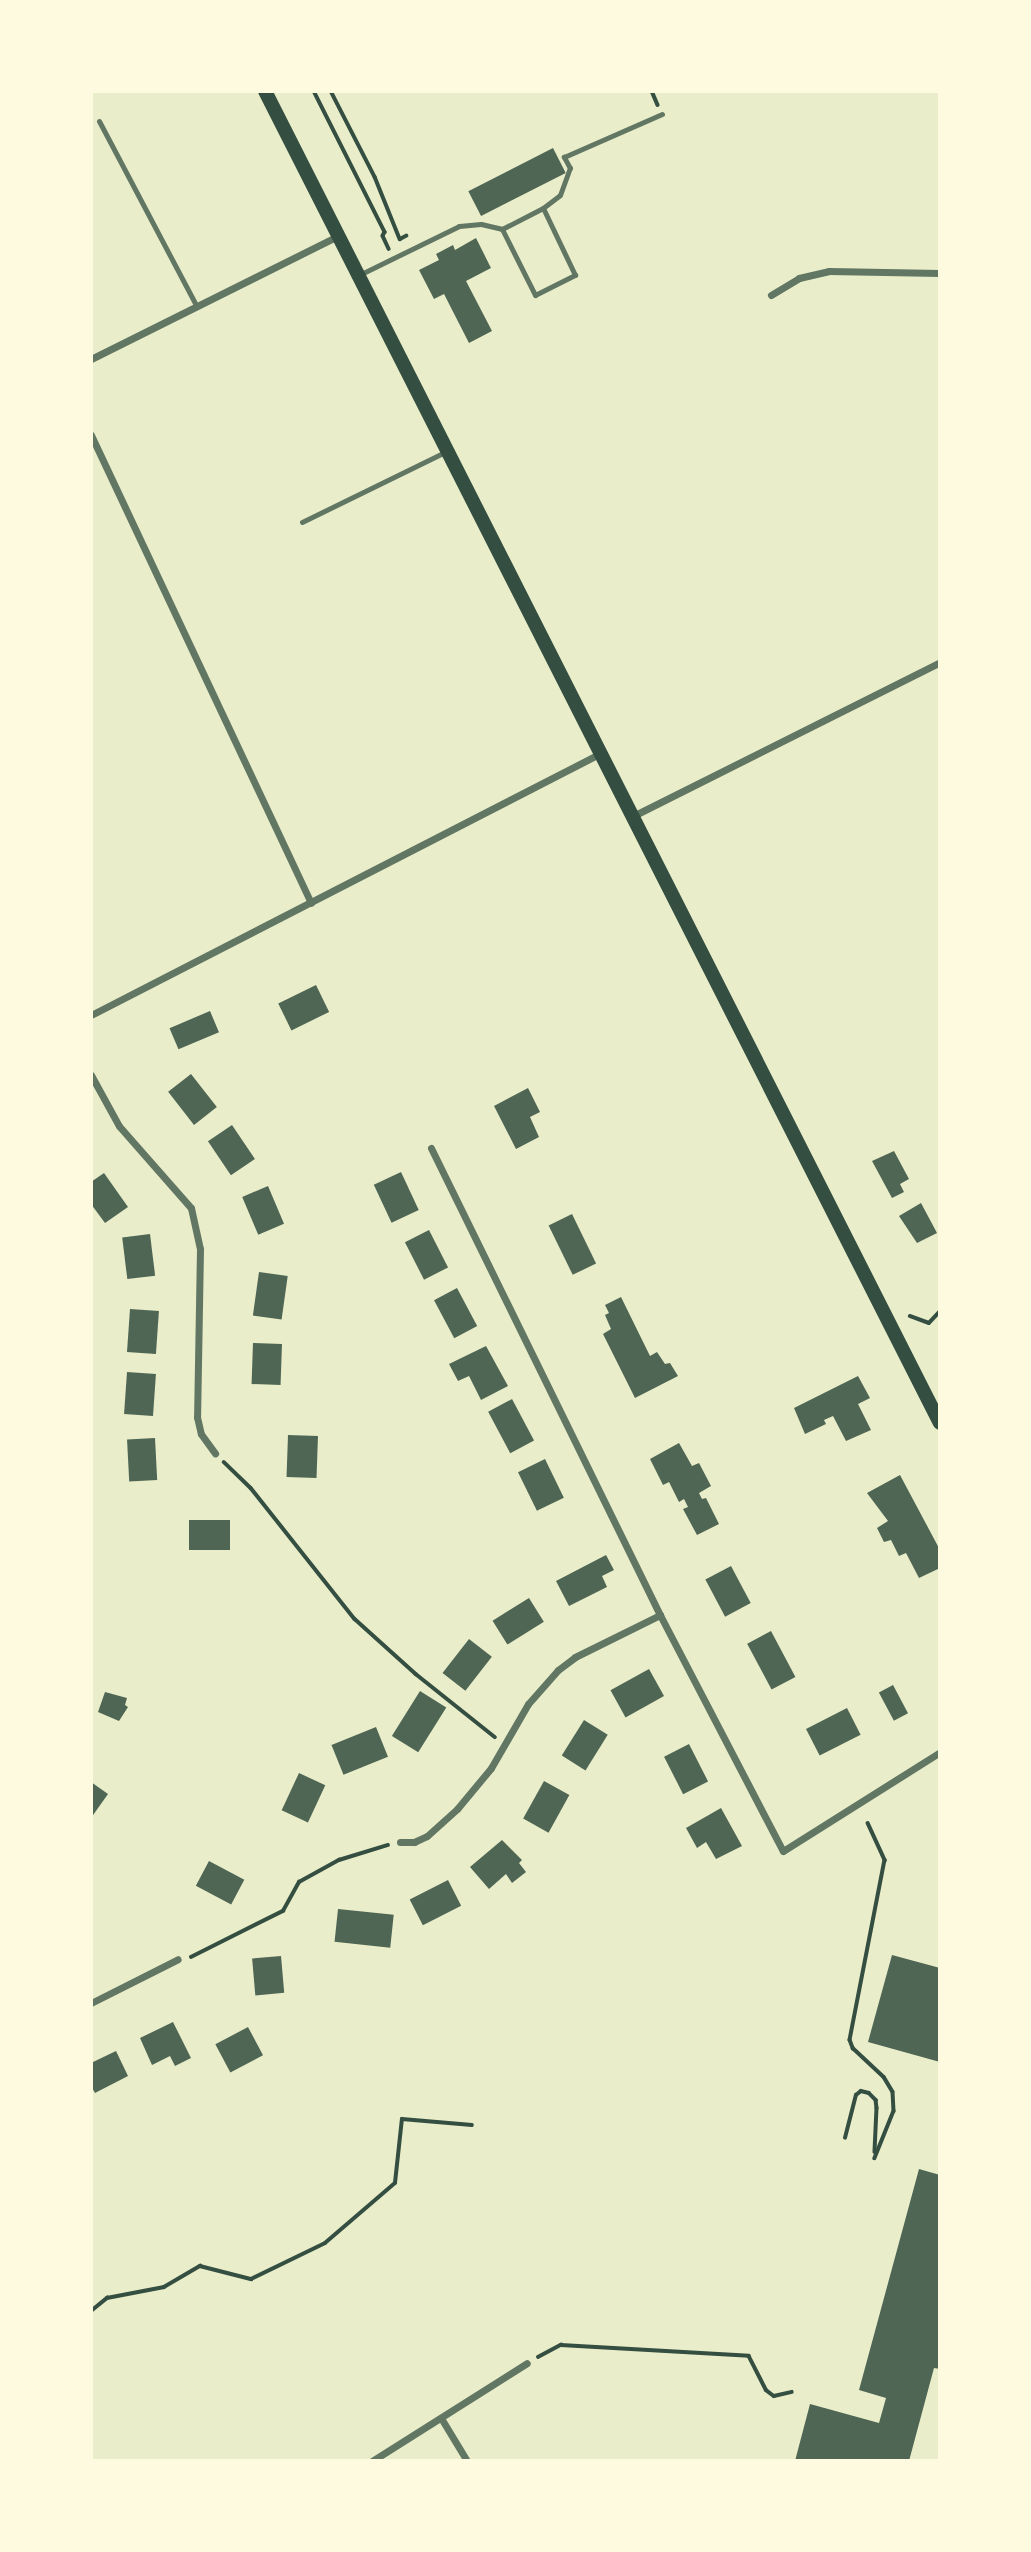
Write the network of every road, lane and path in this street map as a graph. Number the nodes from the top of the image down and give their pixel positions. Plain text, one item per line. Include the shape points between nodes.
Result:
1 (264, 91) edge
2 (314, 91) edge
3 (331, 91) edge
4 (663, 114) dead end
5 (99, 121) dead end
6 (543, 208) junction
7 (502, 229) junction
8 (411, 233) dead end
9 (338, 235) junction
10 (390, 250) dead end
11 (940, 273) edge
12 (359, 275) junction
13 (771, 295) dead end
14 (197, 305) junction
15 (91, 359) edge
16 (91, 435) edge
17 (447, 451) junction
18 (302, 522) dead end
19 (940, 662) edge
20 (601, 752) junction
21 (634, 816) junction
22 (311, 902) junction
23 (91, 1015) edge
24 (91, 1075) edge
25 (431, 1149) dead end
26 (940, 1311) edge
27 (910, 1316) dead end
28 (940, 1423) edge
29 (215, 1453) joint
30 (660, 1615) junction
31 (504, 1744) junction
32 (940, 1752) edge
33 (868, 1823) dead end
34 (400, 1842) joint
35 (178, 1959) joint
36 (91, 2003) edge
37 (472, 2125) dead end
38 (845, 2138) dead end
39 (91, 2311) edge
40 (527, 2362) joint
41 (792, 2392) dead end
42 (441, 2417) junction
43 (372, 2461) edge
44 (467, 2461) edge

1 - 9 main road
2 - 10 path
3 - 8 path via 375,177 400,239
4 - 6 lane via 564,157 570,167 560,195
5 - 14 lane
6 - 7 lane
6 - 7 lane via 575,275 535,295
7 - 12 lane via 481,223 459,226
9 - 12 main road
9 - 14 street
11 - 13 street via 829,271 799,278
12 - 17 main road
14 - 15 street
16 - 22 street
17 - 18 lane
17 - 20 main road
19 - 21 street
20 - 21 main road
20 - 22 street
21 - 28 main road
22 - 23 street
24 - 29 street via 118,1126 191,1208 200,1250 197,1417 201,1434
25 - 30 street
26 - 27 path via 929,1323
29 - 31 path via 251,1488 355,1619
30 - 31 street via 558,1670 528,1704
30 - 32 street via 783,1851
31 - 34 street via 475,1788 442,1823 414,1842
33 - 38 path via 885,1860 850,2040 884,2077 894,2111 875,2158 876,2099 861,2091
34 - 35 path via 339,1860 299,1882 284,1911 196,1957
35 - 36 street
37 - 39 path via 402,2119 395,2183 325,2243 251,2279 200,2266 164,2287 107,2298
40 - 41 path via 561,2345 749,2356 766,2390 774,2396
40 - 42 street
42 - 43 street
42 - 44 street

